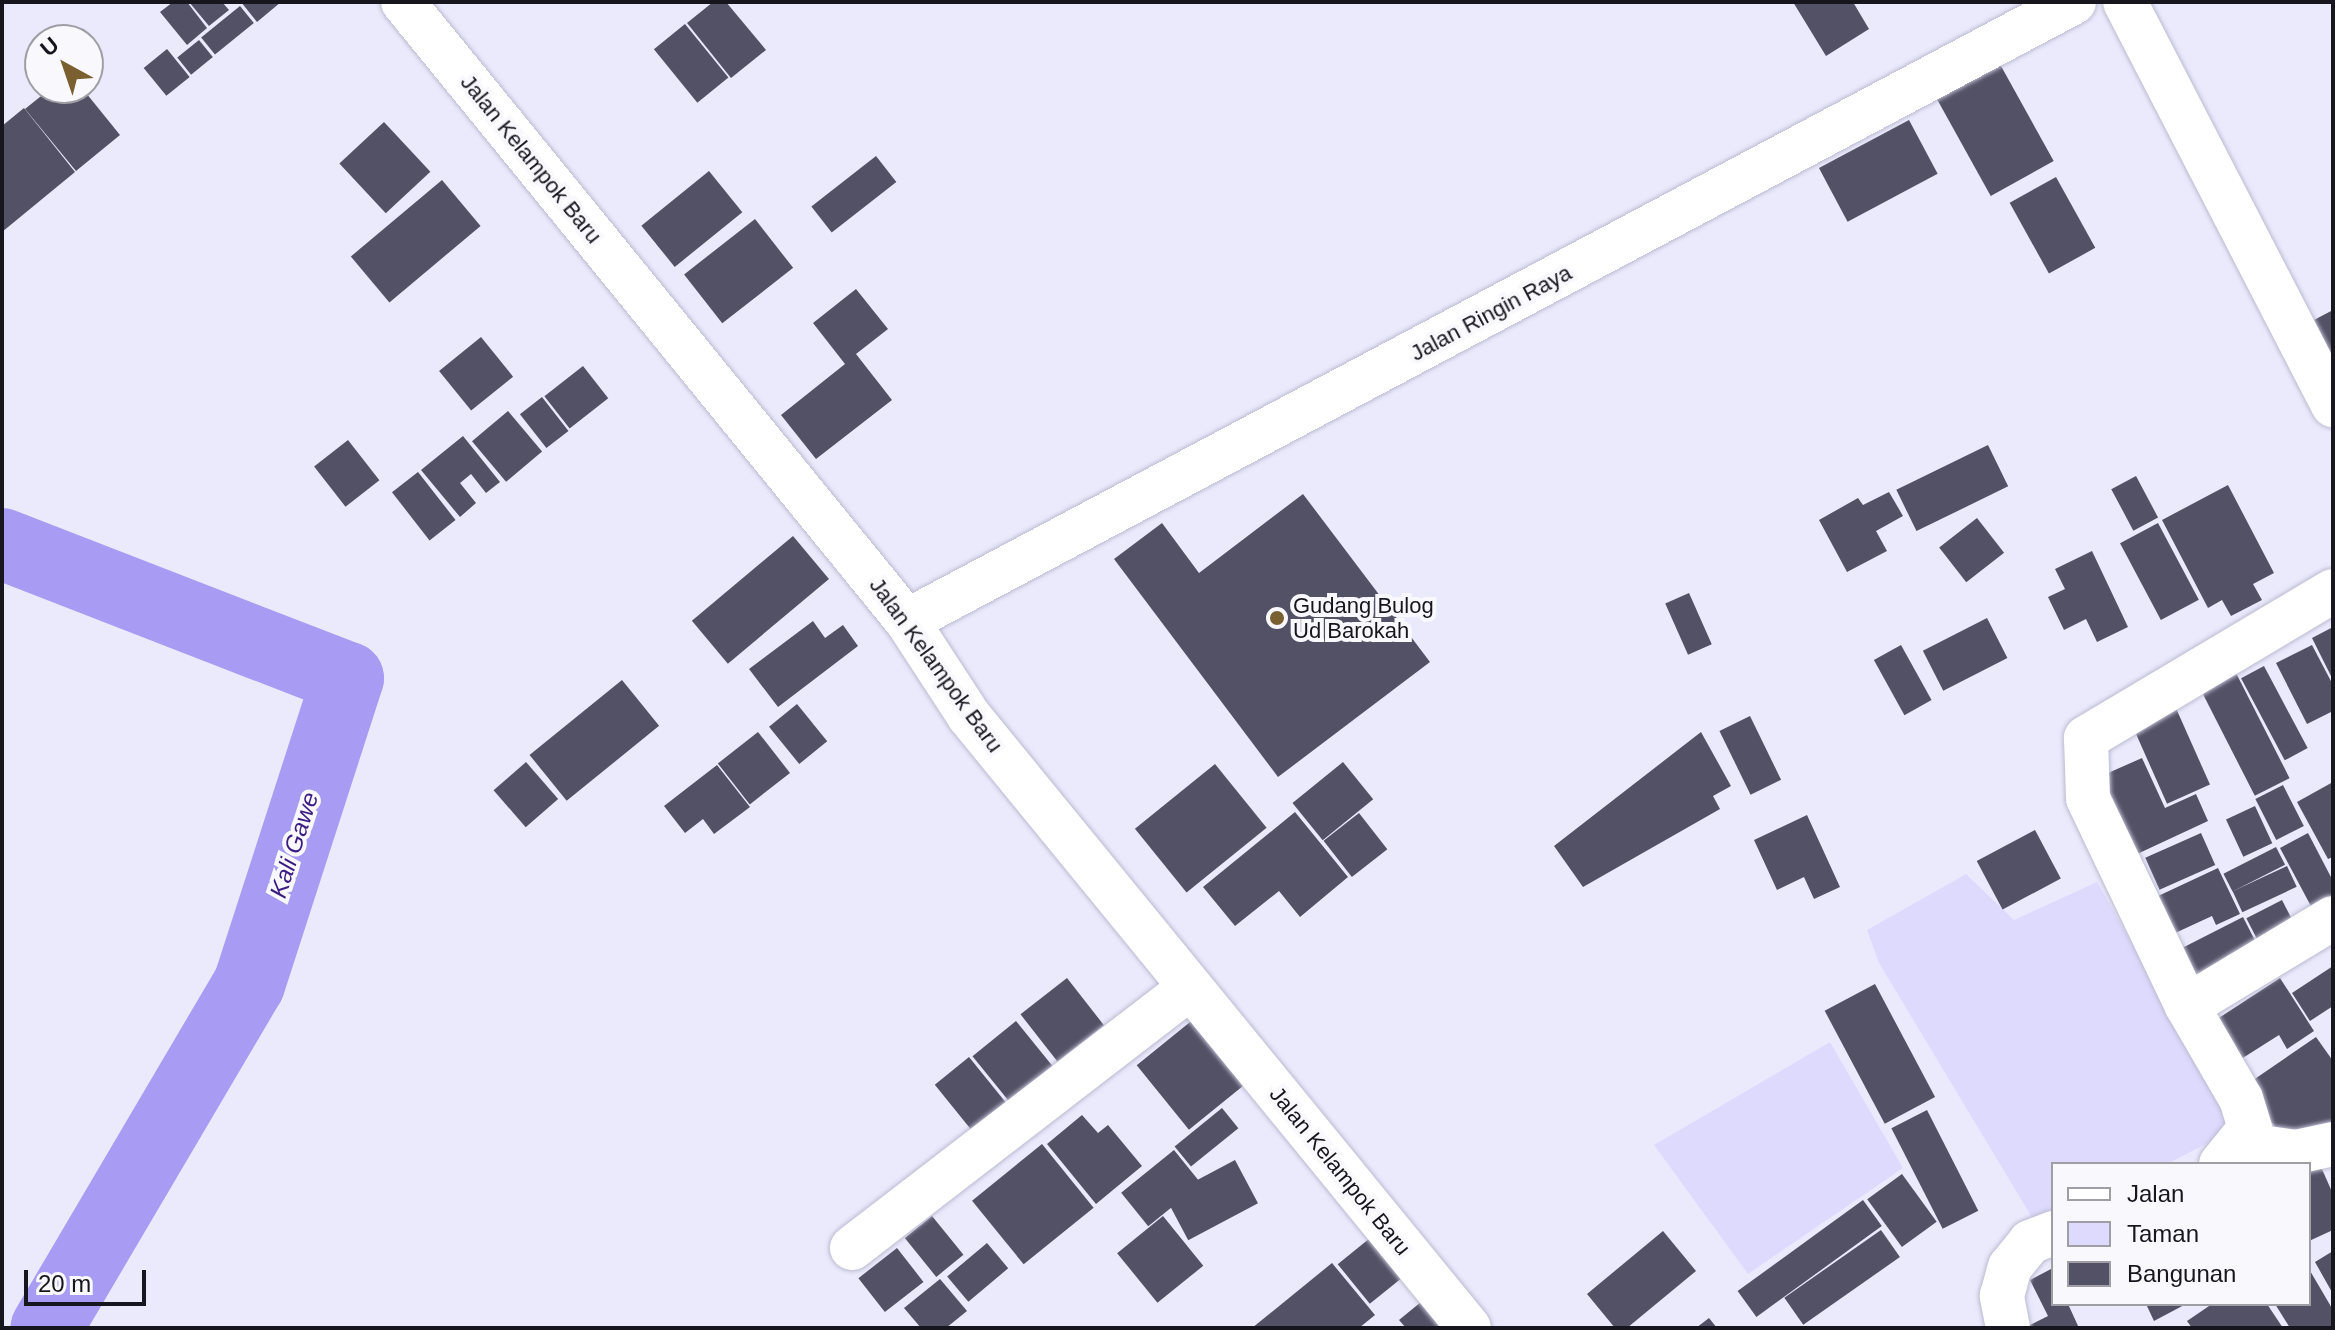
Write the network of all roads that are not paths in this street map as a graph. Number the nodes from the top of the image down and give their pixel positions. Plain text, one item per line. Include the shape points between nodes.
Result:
1 (403, 2) edge
2 (2074, 2) edge
3 (2125, 2) edge
4 (2333, 405) edge
5 (2333, 591) edge
6 (907, 621) junction
7 (2333, 918) edge
8 (1190, 988) junction
9 (2187, 1006) junction
10 (2333, 1144) edge
11 (2230, 1154) edge
12 (2051, 1234) edge
13 (852, 1248) dead end
14 (1469, 1328) edge
15 (2008, 1328) edge

1 - 6 street, Jalan Kelampok Baru
2 - 6 street, Jalan Ringin Raya
3 - 4 street
5 - 9 street via 2086,738 2088,798
6 - 8 street, Jalan Kelampok Baru via 969,716
7 - 9 street
8 - 13 street
8 - 14 street, Jalan Kelampok Baru
9 - 11 street via 2241,1099 2250,1128
10 - 11 street via 2296,1152
12 - 15 street via 2030,1242 2010,1267 2002,1296

